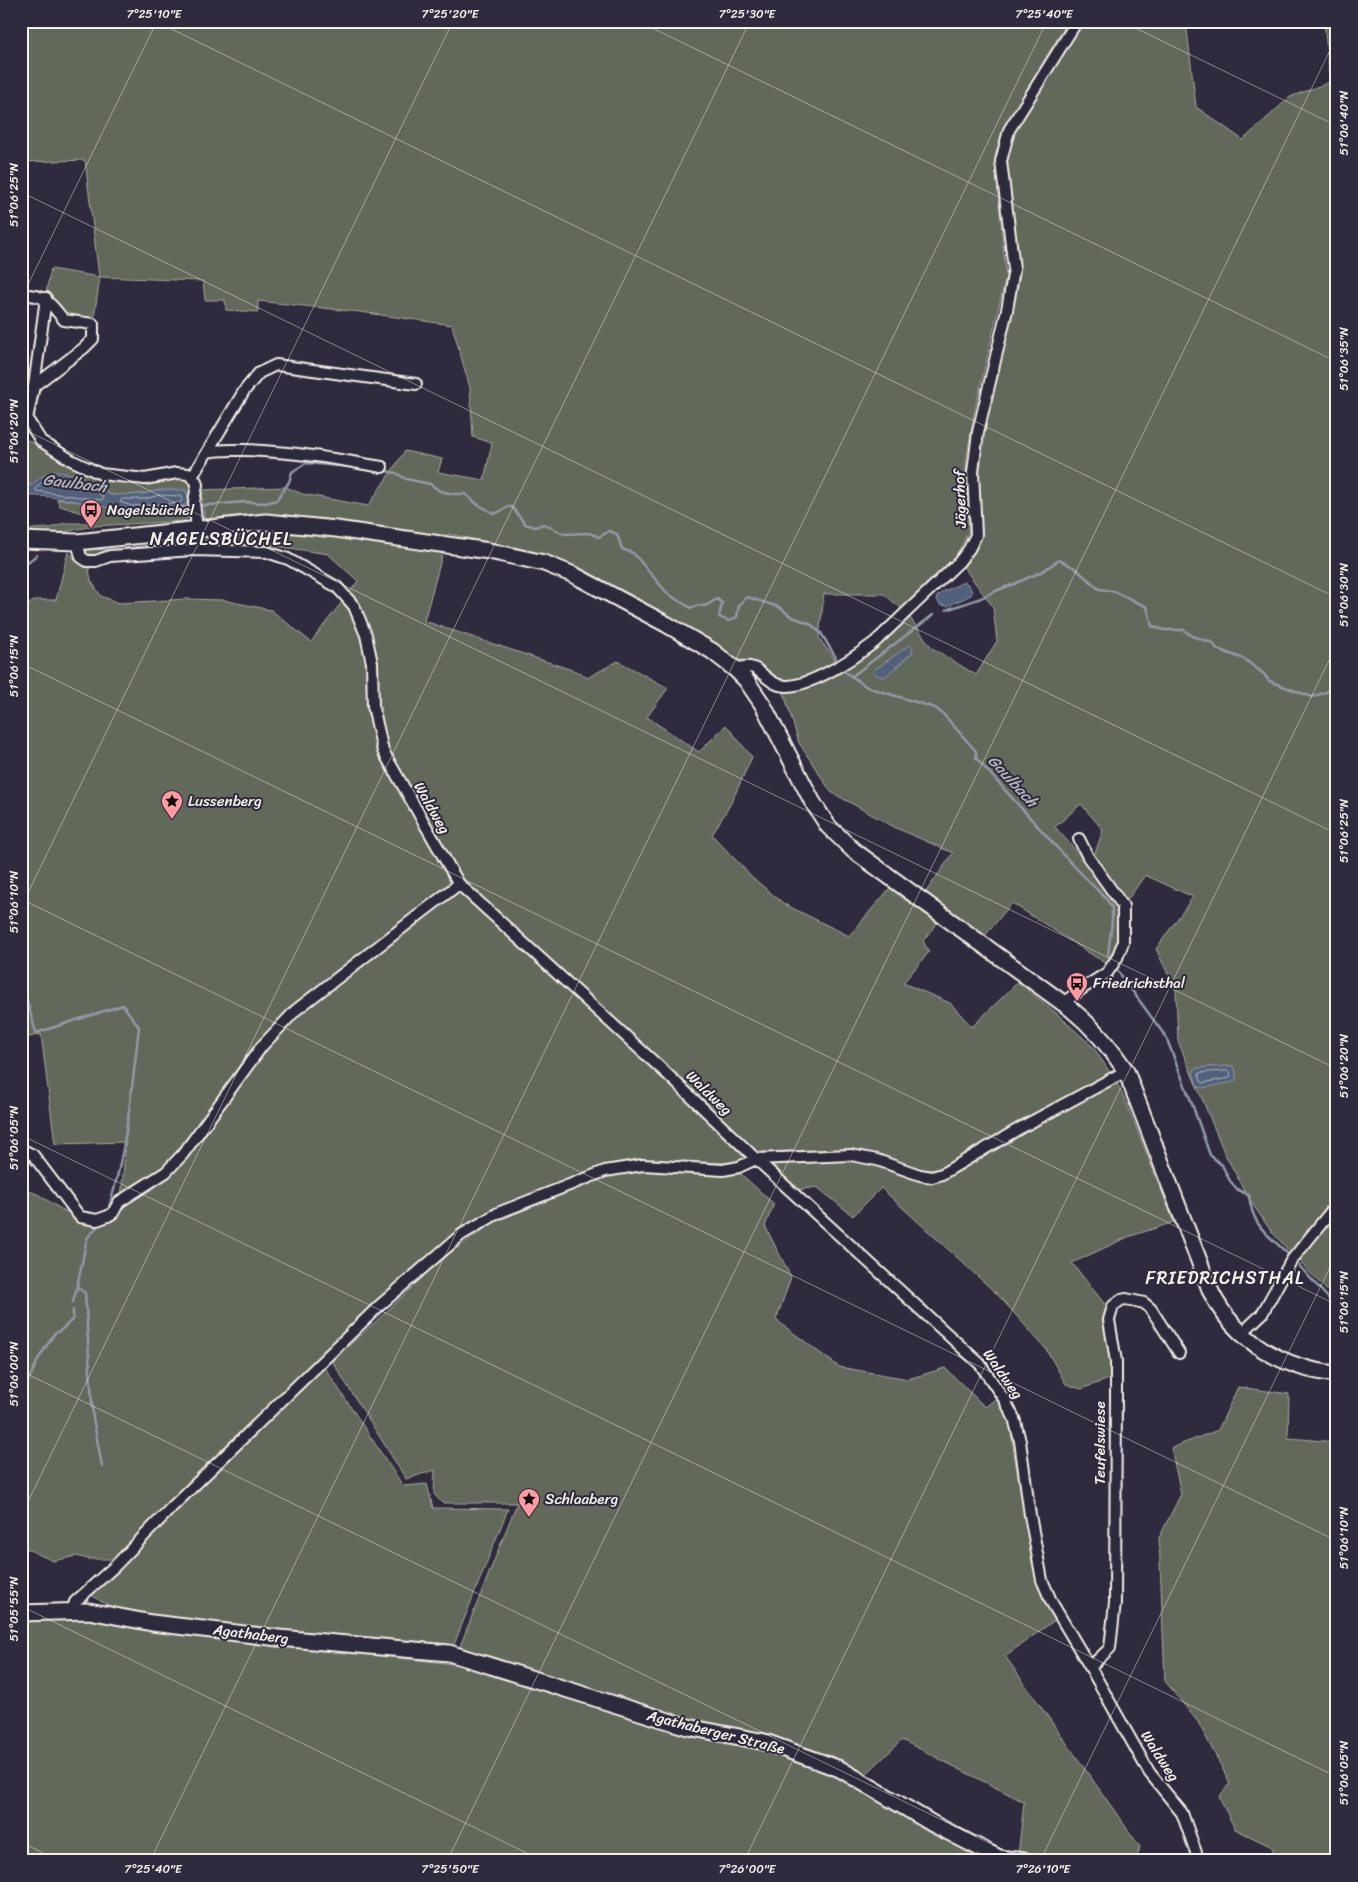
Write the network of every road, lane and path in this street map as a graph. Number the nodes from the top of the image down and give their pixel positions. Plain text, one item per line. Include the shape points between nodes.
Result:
1 (1077, 21) edge
2 (21, 296) edge
3 (46, 298) junction
4 (416, 384) dead end
5 (34, 386) junction
6 (208, 452) junction
7 (382, 467) dead end
8 (192, 477) junction
9 (196, 529) junction
10 (21, 540) edge
11 (77, 542) junction
12 (735, 668) junction
13 (1079, 839) dead end
14 (459, 884) junction
15 (1063, 1003) junction
16 (1126, 1071) junction
17 (21, 1149) edge
18 (756, 1159) junction
19 (1337, 1204) edge
20 (1240, 1334) junction
21 (1180, 1353) dead end
22 (1337, 1374) edge
23 (72, 1611) junction
24 (21, 1613) edge
25 (479, 1664) joint
26 (1090, 1667) junction
27 (1024, 1861) edge
28 (1199, 1861) edge

1 - 12 street, Jägerhof via 1009,130 1001,161 1014,269 978,432 973,472 976,535 969,549 875,642 813,679 786,686 770,680 757,668
2 - 3 street via 34,294
3 - 5 street
3 - 5 street via 64,320 93,324 93,339
4 - 6 street via 276,365 259,373 244,391
5 - 8 street via 27,419 41,441 71,460 102,474 145,479 183,473
6 - 7 street via 219,449 267,450
6 - 8 street
8 - 9 street via 197,485
9 - 11 main road
9 - 12 main road via 266,522 336,529 535,561 574,574 612,594 689,636
10 - 11 main road
11 - 14 street, Waldweg via 81,557 87,561 110,556 193,550 267,552 288,559 337,587 354,606 366,634 372,663 373,706 383,751
12 - 15 main road via 763,705 812,801 835,835
13 - 15 street via 1123,906 1123,943 1107,973
14 - 17 street via 296,1010 240,1074 183,1154 166,1172 119,1202 113,1213 97,1220 80,1216 33,1155
14 - 18 street, Waldweg
15 - 16 main road via 1090,1025
16 - 18 street via 932,1177 851,1155
16 - 20 main road via 1211,1292
18 - 23 street via 723,1170 642,1166 605,1171 498,1213 461,1235 323,1358 75,1602
18 - 26 street, Waldweg via 980,1364 1004,1399 1014,1418 1020,1441 1042,1580
19 - 20 street via 1294,1258 1262,1314
20 - 22 main road via 1281,1360 1302,1368
21 - 26 street, Teufelswiese via 1144,1303 1126,1299 1113,1306 1108,1320 1116,1361 1115,1603 1110,1648
23 - 24 main road, Agathaberg
23 - 25 main road, Agathaberg via 279,1638 449,1654
25 - 27 main road, Agathaberger Straße via 688,1727 765,1742 840,1769 998,1858
26 - 28 street, Waldweg via 1149,1772 1182,1813

